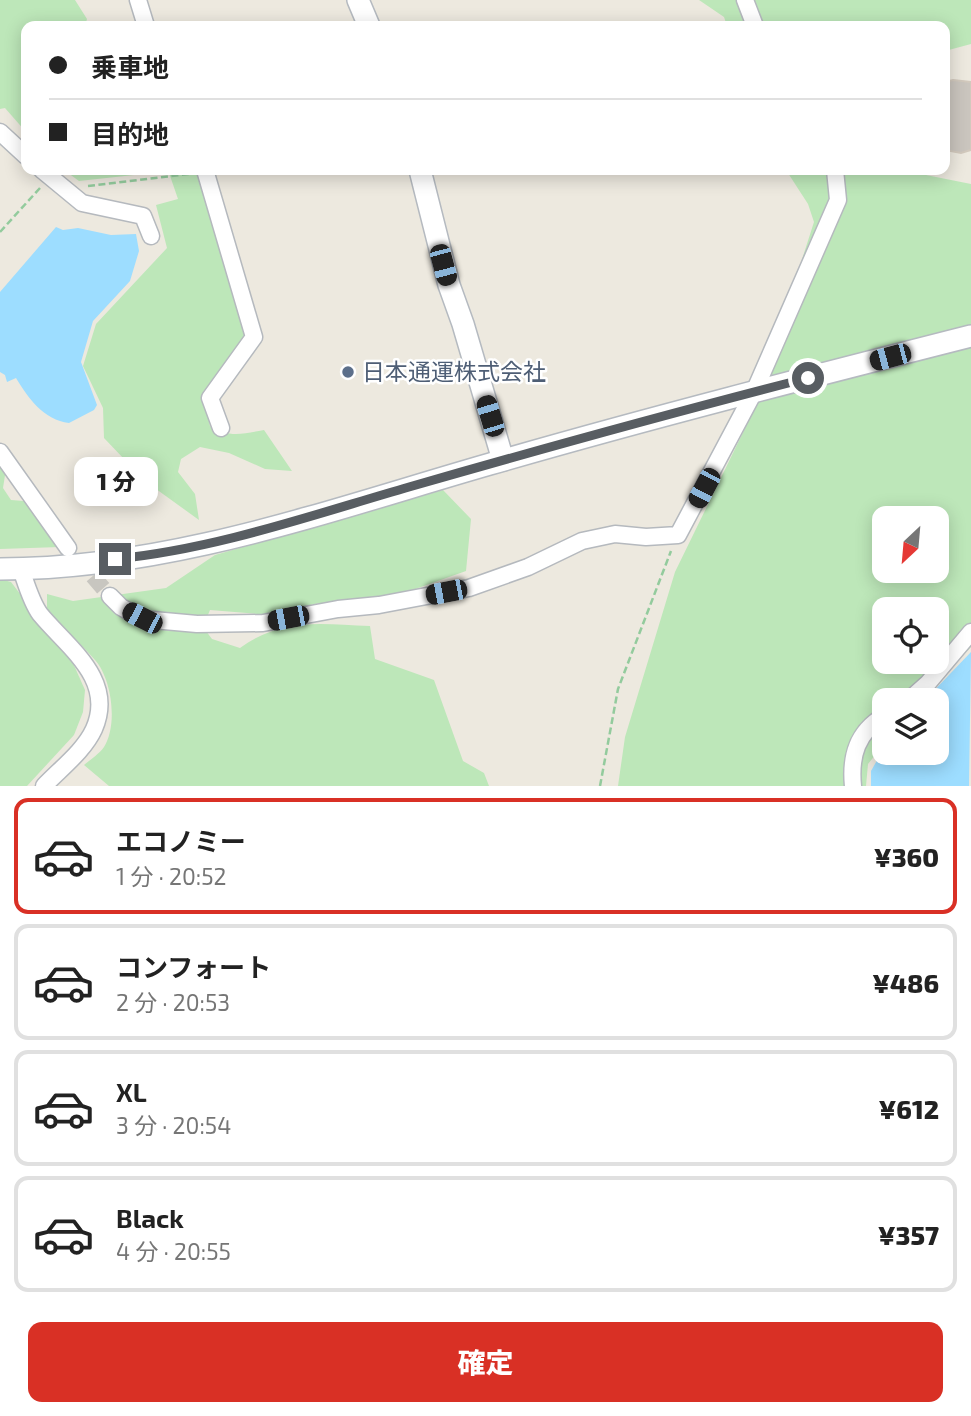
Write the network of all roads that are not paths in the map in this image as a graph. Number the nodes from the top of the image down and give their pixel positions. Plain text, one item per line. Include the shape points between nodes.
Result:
1 (138, 0) edge
2 (358, 0) edge
3 (745, 0) edge
4 (144, 21) edge
5 (367, 21) edge
6 (752, 21) edge
7 (0, 132) edge
8 (21, 151) edge
9 (48, 175) edge
10 (206, 175) edge
11 (421, 175) edge
12 (836, 175) edge
13 (150, 236) dead end
14 (971, 336) edge
15 (754, 391) junction
16 (221, 428) dead end
17 (0, 452) edge
18 (503, 460) junction
19 (68, 548) tunnel mouth
20 (10, 569) edge
21 (110, 596) tunnel mouth
22 (971, 632) edge
23 (922, 688) edge
24 (872, 723) edge
25 (44, 786) edge
26 (853, 786) edge

1 - 4 street
2 - 5 street
3 - 6 street
7 - 8 street
9 - 13 street via 82,203 143,216
10 - 16 street via 254,337 210,398
11 - 18 street via 449,285
12 - 15 street via 838,200
14 - 15 street
15 - 18 street
15 - 21 street via 678,536 615,534 582,541 468,588 263,623 197,624 142,618
17 - 19 street
18 - 20 street via 162,555
20 - 25 street via 38,612 85,662 99,708 88,738
22 - 23 street
24 - 26 street via 857,741

